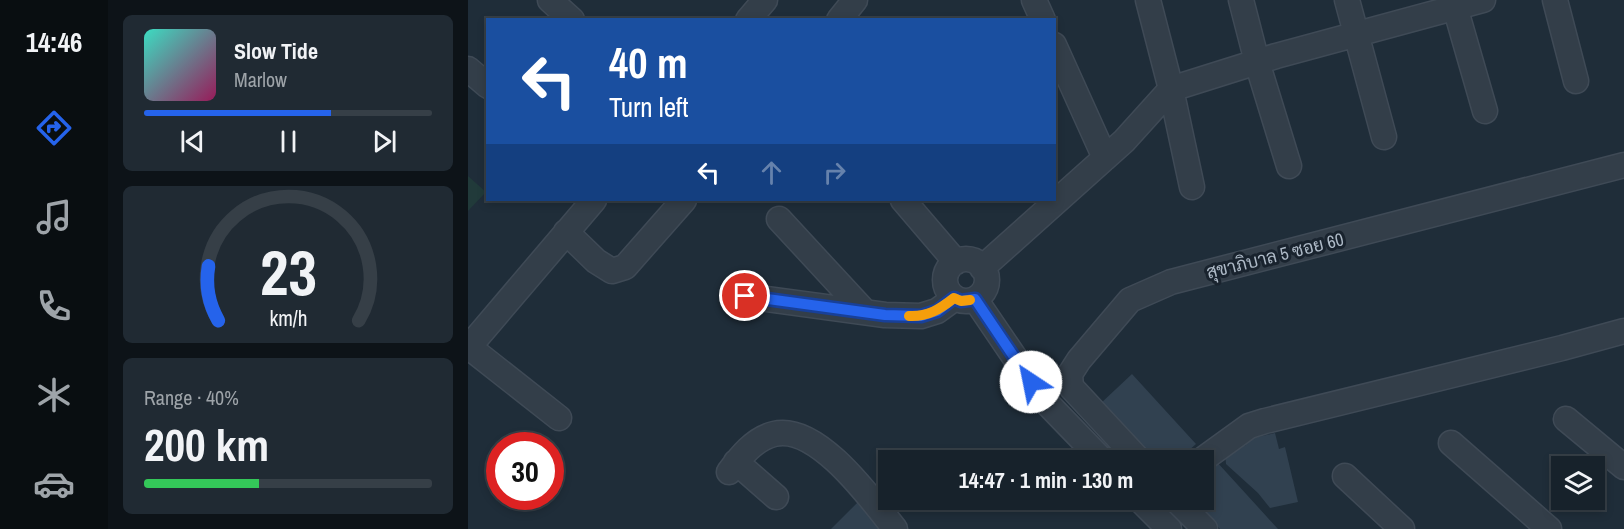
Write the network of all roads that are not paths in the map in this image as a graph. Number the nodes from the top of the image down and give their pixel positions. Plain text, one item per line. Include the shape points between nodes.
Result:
1 (550, 0) edge
2 (765, 0) edge
3 (855, 0) edge
4 (1034, 0) edge
5 (1148, 0) edge
6 (1241, 0) edge
7 (1347, 0) edge
8 (1483, 0) edge
9 (1555, 0) edge
10 (1454, 4) edge
11 (570, 18) edge
12 (750, 18) edge
13 (841, 18) edge
14 (1042, 18) edge
15 (1356, 35) junction
16 (1056, 49) edge
17 (1257, 62) junction
18 (468, 69) edge
19 (1576, 81) dead end
20 (486, 84) edge
21 (1172, 89) junction
22 (1485, 111) dead end
23 (1383, 137) dead end
24 (1105, 158) junction
25 (1624, 165) edge
26 (1289, 166) dead end
27 (1192, 187) dead end
28 (1056, 193) edge
29 (593, 201) edge
30 (683, 201) edge
31 (904, 201) edge
32 (1036, 207) edge
33 (779, 219) dead end
34 (566, 232) junction
35 (956, 262) junction
36 (982, 268) junction
37 (745, 296) dead end
38 (965, 298) junction
39 (866, 312) junction
40 (1624, 331) edge
41 (468, 348) edge
42 (559, 418) dead end
43 (1566, 418) dead end
44 (1451, 443) dead end
45 (1614, 448) edge
46 (1092, 450) edge
47 (1130, 450) edge
48 (1214, 451) edge
49 (1624, 467) edge
50 (1345, 476) dead end
51 (776, 497) dead end
52 (1150, 510) edge
53 (1186, 510) edge
54 (895, 529) edge
55 (1169, 529) edge
56 (1205, 529) edge
57 (1402, 529) edge
58 (1549, 529) edge

1 - 11 street
2 - 12 street
3 - 13 street
4 - 14 street
5 - 21 street
6 - 17 street
7 - 15 street
8 - 10 street
9 - 19 street
10 - 15 street
10 - 22 street
15 - 17 street
15 - 23 street
16 - 24 street
17 - 21 street
17 - 26 street
18 - 20 street
21 - 24 street
21 - 27 street
24 - 28 street
25 - 47 street, สุขาภิบาล 5 ซอย 60 via 1171,282 1130,300 1071,374 1071,387
29 - 34 street
30 - 34 street via 625,267 612,271
31 - 35 street
32 - 36 street
33 - 39 street
34 - 41 street
35 - 36 street via 970,260
35 - 38 street via 945,279 949,293
36 - 38 street via 985,288
37 - 39 street
38 - 39 street via 921,316
38 - 46 street via 1043,399
40 - 48 street via 1265,421 1249,426
41 - 42 street
43 - 45 street
44 - 58 street
45 - 49 street
50 - 57 street
51 - 54 street via 732,467 756,442 774,434 795,434 849,471
52 - 55 street
53 - 56 street

